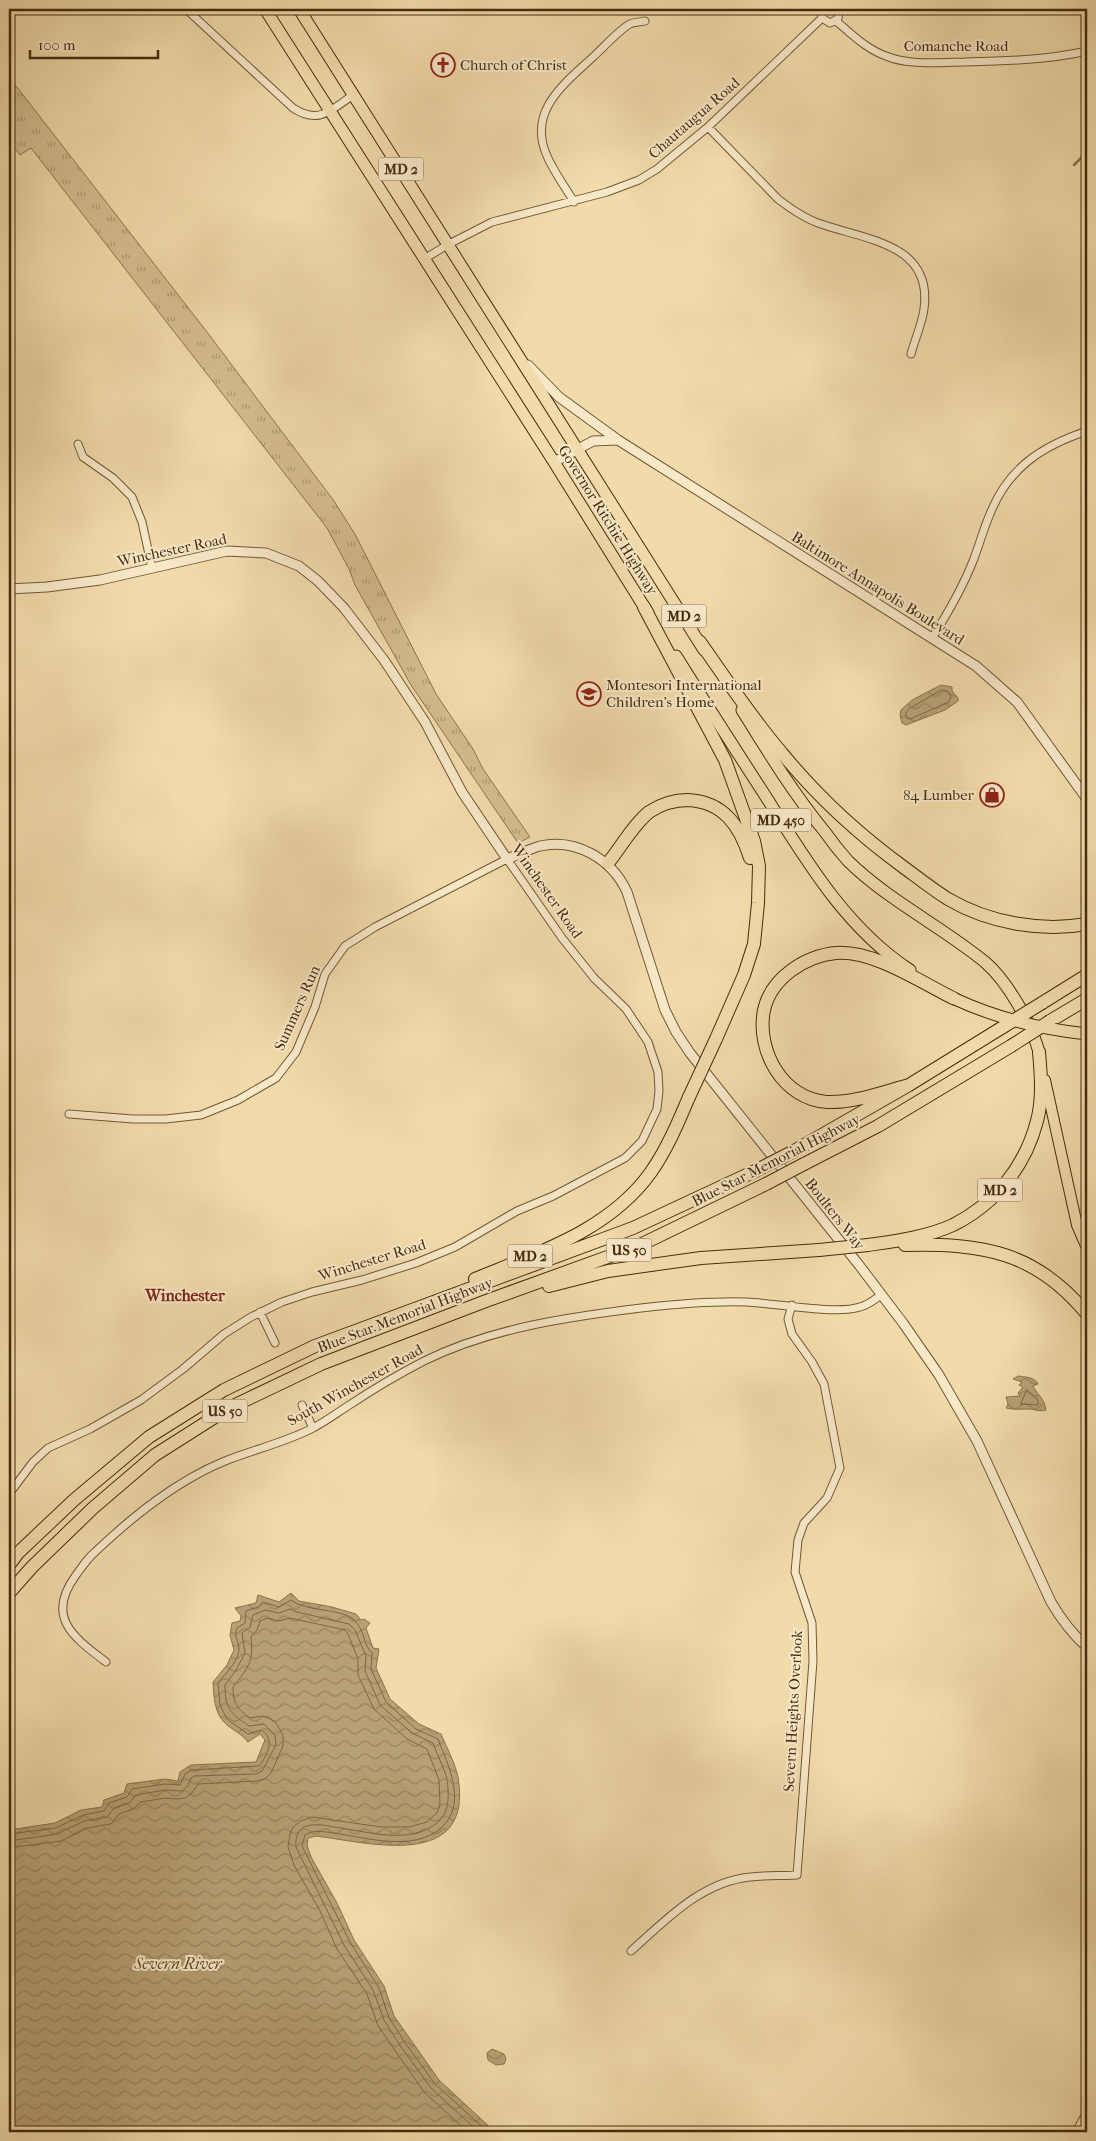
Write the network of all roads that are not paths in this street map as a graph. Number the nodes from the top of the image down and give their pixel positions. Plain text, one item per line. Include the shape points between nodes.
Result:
1 (186, 9) edge
2 (264, 9) edge
3 (299, 9) edge
4 (822, 9) edge
5 (839, 9) edge
6 (822, 18) junction
7 (645, 21) dead end
8 (836, 21) junction
9 (1087, 51) edge
10 (353, 95) junction
11 (330, 111) junction
12 (708, 128) junction
13 (574, 202) junction
14 (448, 244) junction
15 (424, 258) junction
16 (518, 353) junction
17 (910, 354) dead end
18 (1087, 432) edge
19 (618, 440) junction
20 (78, 444) dead end
21 (577, 449) junction
22 (554, 462) junction
23 (152, 568) junction
24 (9, 589) edge
25 (644, 607) junction
26 (932, 638) junction
27 (700, 642) junction
28 (1087, 799) edge
29 (507, 859) junction
30 (608, 863) junction
31 (758, 903) junction
32 (1087, 924) edge
33 (1087, 976) edge
34 (1087, 998) edge
35 (955, 999) junction
36 (1087, 1034) edge
37 (1039, 1052) junction
38 (909, 1086) junction
39 (69, 1114) dead end
40 (868, 1245) junction
41 (1087, 1248) edge
42 (881, 1295) junction
43 (486, 1301) junction
44 (792, 1306) junction
45 (260, 1312) junction
46 (1087, 1314) edge
47 (275, 1343) dead end
48 (316, 1346) junction
49 (302, 1405) dead end
50 (313, 1428) junction
51 (9, 1494) edge
52 (9, 1565) edge
53 (9, 1593) edge
54 (1087, 1647) edge
55 (106, 1662) dead end
56 (631, 1951) dead end
57 (1087, 2112) edge
58 (1076, 2132) edge

1 - 11 street via 293,108 315,117
2 - 11 highway, Governor Ritchie Highway / MD 2
3 - 10 highway, Governor Ritchie Highway / MD 2
4 - 6 street
5 - 8 street via 840,16
6 - 8 street via 826,22
6 - 12 street, Chautaugua Road
7 - 13 street via 630,24 564,83 546,109 542,140
8 - 9 street, Comanche Road via 874,52 901,61 1029,60
10 - 11 street
10 - 14 highway, Governor Ritchie Highway / MD 2
11 - 15 highway, Governor Ritchie Highway / MD 2
12 - 13 street, Chautaugua Road via 676,156 638,180
12 - 17 street via 791,209 819,224 887,244 912,261 921,274 925,299
13 - 14 street, Chautaugua Road via 492,222
14 - 15 street, Chautaugua Road
14 - 16 highway, Governor Ritchie Highway / MD 2
15 - 22 highway, Governor Ritchie Highway / MD 2
16 - 19 street, Baltimore Annapolis Boulevard via 559,397
16 - 21 highway, Governor Ritchie Highway / MD 2
18 - 26 street via 1041,451 1011,478 992,509 954,603
19 - 21 street via 593,441
19 - 26 street, Baltimore Annapolis Boulevard
20 - 23 street via 83,457 113,478 132,497 142,522
21 - 22 street
21 - 27 highway, Governor Ritchie Highway / MD 2
22 - 25 highway, Governor Ritchie Highway / MD 2
23 - 24 street, Winchester Road via 67,585
23 - 29 street, Winchester Road via 227,551 241,551 278,557 309,573 344,608 401,684 462,792
25 - 31 highway via 725,760 754,841 759,866
25 - 35 highway, Governor Ritchie Highway / MD 450 via 818,879 854,921 895,961
26 - 28 street, Baltimore Annapolis Boulevard via 976,666 1016,702
27 - 32 highway via 762,729 804,779 854,827 910,872 948,899 983,915 1050,928
27 - 37 highway, Governor Ritchie Highway / MD 2 via 788,785 847,859 875,886 986,963 1016,1000
29 - 30 street, Boulters Way via 531,849 556,845 580,849
29 - 39 street, Summers Run via 375,927 345,946 325,974 296,1052 276,1078 238,1100 202,1115 133,1119
29 - 45 street, Winchester Road via 562,938 594,978 626,1009 648,1042 658,1072 659,1092 657,1109 642,1140 625,1158 517,1211 455,1248 371,1277 312,1292
30 - 31 highway via 648,814 661,805 677,800 704,801 716,806 734,824 745,843 752,863
30 - 42 street, Boulters Way via 628,892 665,1010 676,1032
31 - 48 highway, MD 2, bridge via 754,944 716,1039 668,1143 650,1172 627,1199 565,1242
33 - 38 highway, Blue Star Memorial Highway / US 50, bridge
34 - 43 highway, Blue Star Memorial Highway / US 50, bridge via 878,1126 766,1184 638,1246
35 - 36 highway, Governor Ritchie Highway / MD 450, bridge via 1005,1019
35 - 38 highway via 884,964 862,956 837,953 812,958 793,968 774,988 764,1010 763,1032 775,1070 788,1086 806,1097 827,1102
37 - 40 highway, MD 2 via 1041,1077 1037,1120 1022,1160 995,1196 952,1225 903,1240
37 - 41 main road, Governor Ritchie Highway via 1077,1226
38 - 48 highway, Blue Star Memorial Highway / US 50, bridge via 756,1171 633,1228
40 - 43 highway, MD 2, bridge via 701,1258 608,1271
40 - 46 highway via 941,1244 990,1250 1047,1276 1071,1295
42 - 44 street, South Winchester Road via 857,1308 828,1310
42 - 54 street, Boulters Way via 963,1415 1051,1602 1061,1620
43 - 53 highway, Blue Star Memorial Highway / US 50 via 321,1364 229,1408 155,1455 93,1508
44 - 50 street, South Winchester Road via 699,1302 540,1323 427,1360 391,1378
44 - 56 street, Severn Heights Overlook via 788,1319 792,1334 824,1384 840,1468 827,1498 804,1523 798,1540 795,1572 812,1623 813,1661 797,1875 749,1877 721,1884 688,1900
45 - 47 street
45 - 51 street, Winchester Road via 224,1334 141,1400 48,1448
48 - 52 highway, Blue Star Memorial Highway / US 50 via 224,1390 149,1437 74,1500
49 - 50 street
50 - 55 street, South Winchester Road via 223,1462 192,1479 153,1502 88,1558 67,1587 61,1610 82,1644
57 - 58 street

